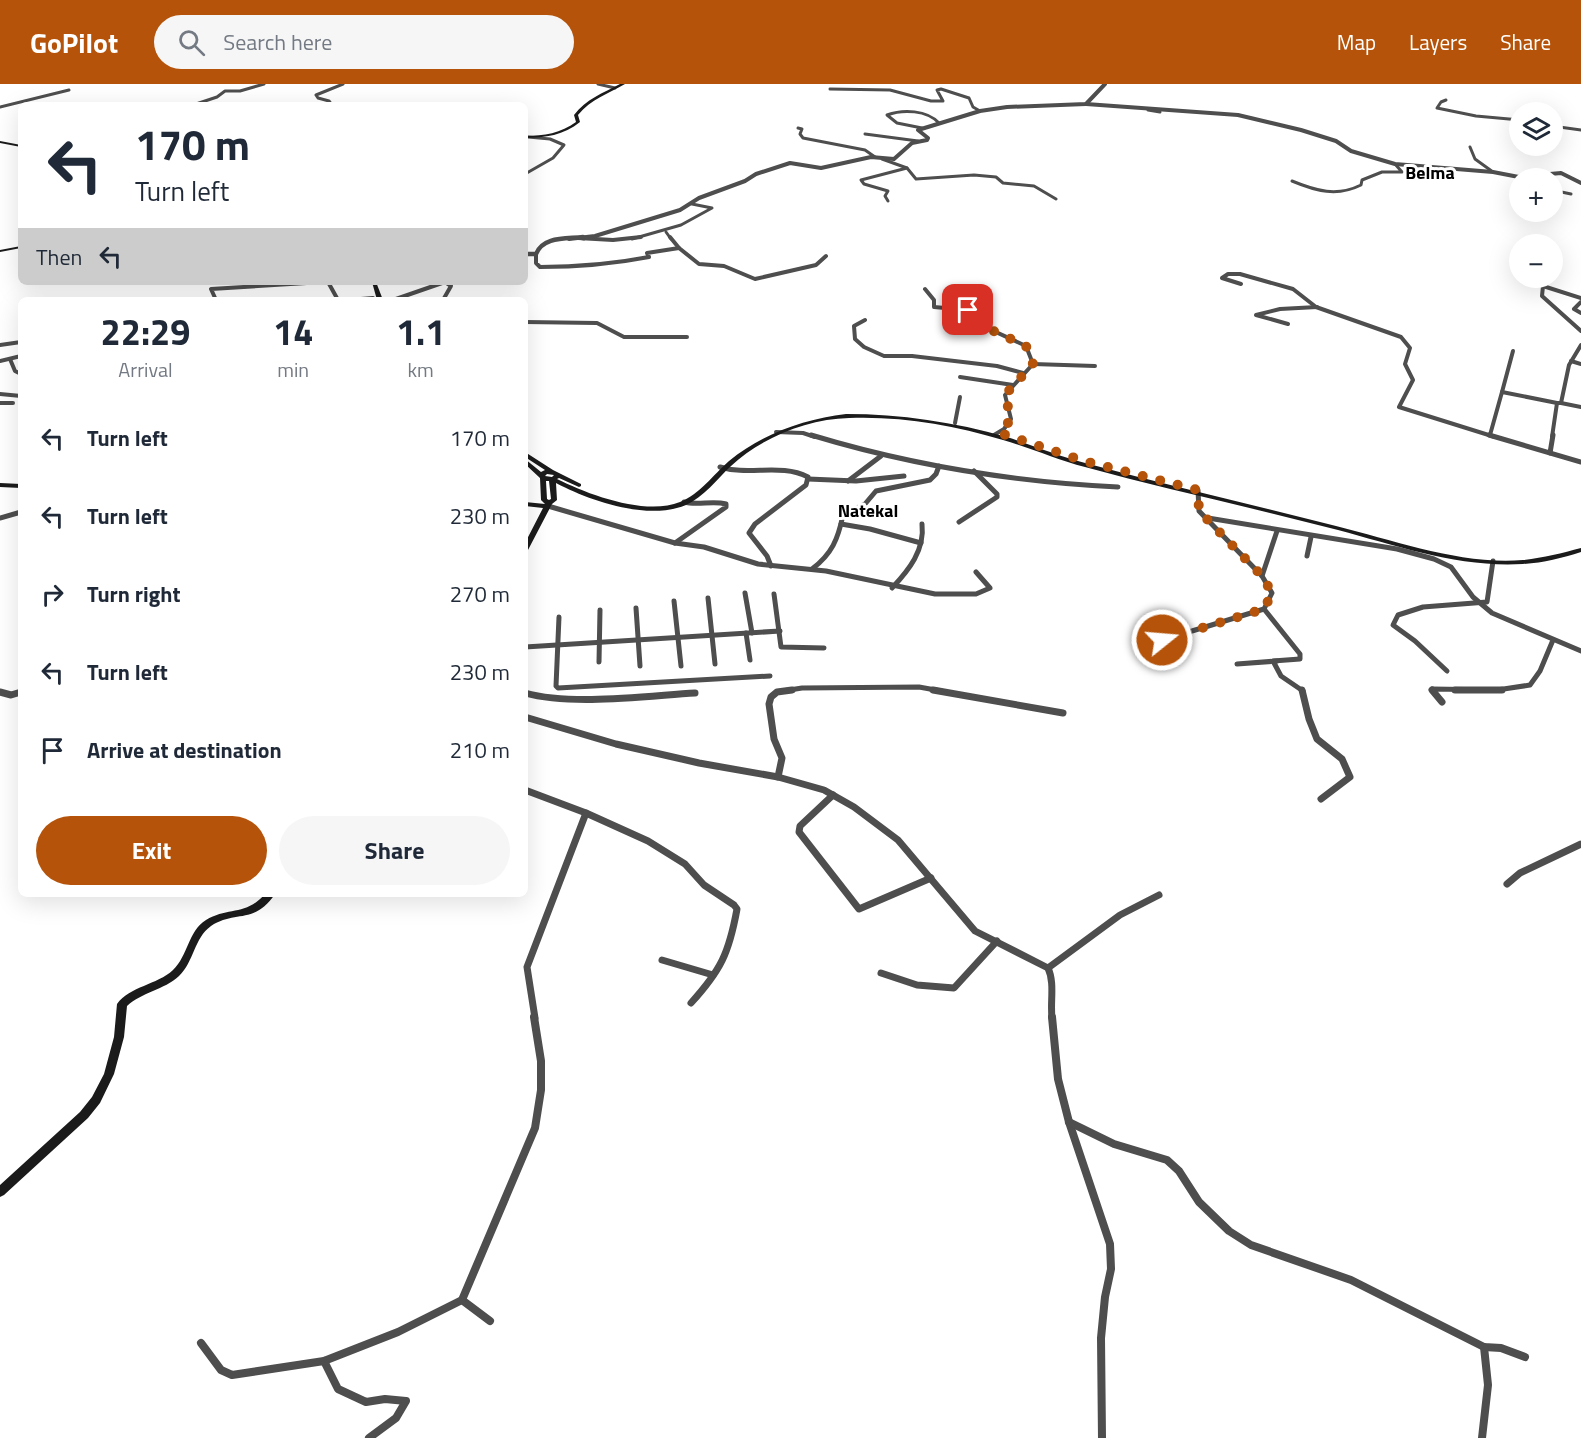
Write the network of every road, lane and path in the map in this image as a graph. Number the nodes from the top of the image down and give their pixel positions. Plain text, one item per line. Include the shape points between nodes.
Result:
1 (264, 84) edge
2 (343, 84) edge
3 (598, 84) edge
4 (623, 84) edge
5 (1105, 84) edge
6 (616, 88) junction
7 (830, 89) dead end
8 (69, 90) dead end
9 (1446, 100) dead end
10 (20, 102) edge
11 (202, 102) edge
12 (330, 102) edge
13 (18, 103) edge
14 (1086, 104) junction
15 (0, 107) edge
16 (1145, 110) junction
17 (980, 111) junction
18 (1160, 112) dead end
19 (1509, 119) edge
20 (939, 123) junction
21 (798, 128) dead end
22 (922, 128) junction
23 (1563, 128) edge
24 (1581, 130) edge
25 (865, 134) dead end
26 (528, 137) edge
27 (528, 137) edge
28 (0, 141) edge
29 (919, 141) junction
30 (18, 144) edge
31 (1470, 147) dead end
32 (875, 157) junction
33 (882, 159) junction
34 (1395, 164) junction
35 (907, 168) junction
36 (528, 172) edge
37 (1493, 172) junction
38 (1509, 175) edge
39 (1563, 175) edge
40 (1292, 181) dead end
41 (1581, 183) edge
42 (1563, 192) edge
43 (1571, 194) dead end
44 (1056, 199) dead end
45 (888, 201) dead end
46 (692, 204) junction
47 (666, 232) junction
48 (578, 238) junction
49 (18, 248) edge
50 (679, 248) junction
51 (0, 251) edge
52 (528, 254) edge
53 (536, 254) junction
54 (826, 256) dead end
55 (1241, 284) dead end
56 (274, 285) edge
57 (434, 285) edge
58 (925, 289) dead end
59 (215, 297) edge
60 (401, 297) edge
61 (1581, 298) edge
62 (1581, 302) edge
63 (1324, 306) dead end
64 (1316, 307) junction
65 (1581, 313) edge
66 (865, 320) dead end
67 (1568, 321) junction
68 (528, 322) edge
69 (1581, 323) edge
70 (1288, 324) dead end
71 (1581, 332) edge
72 (687, 336) dead end
73 (18, 342) edge
74 (0, 345) edge
75 (1581, 345) edge
76 (1513, 351) dead end
77 (18, 357) edge
78 (10, 359) junction
79 (0, 361) edge
80 (1571, 361) junction
81 (1033, 364) junction
82 (1581, 364) edge
83 (1095, 366) dead end
84 (18, 372) edge
85 (1023, 373) junction
86 (960, 377) dead end
87 (1013, 385) junction
88 (1502, 392) junction
89 (0, 394) edge
90 (18, 396) edge
91 (960, 397) dead end
92 (0, 403) edge
93 (13, 403) dead end
94 (1559, 403) junction
95 (1581, 407) edge
96 (955, 423) junction
97 (778, 433) junction
98 (997, 434) junction
99 (1490, 435) junction
100 (1550, 453) junction
101 (528, 456) edge
102 (881, 456) junction
103 (1581, 462) edge
104 (528, 464) edge
105 (939, 466) junction
106 (723, 468) junction
107 (973, 471) junction
108 (553, 475) junction
109 (904, 476) dead end
110 (542, 477) junction
111 (808, 478) junction
112 (847, 481) junction
113 (0, 485) edge
114 (18, 486) edge
115 (568, 487) junction
116 (1118, 487) dead end
117 (1199, 491) junction
118 (553, 492) junction
119 (684, 502) junction
120 (528, 504) edge
121 (549, 505) junction
122 (18, 513) edge
123 (0, 518) edge
124 (1208, 518) junction
125 (959, 522) dead end
126 (922, 524) dead end
127 (841, 525) junction
128 (1277, 531) junction
129 (1311, 537) junction
130 (675, 543) junction
131 (921, 543) junction
132 (528, 544) edge
133 (1581, 544) edge
134 (1581, 550) edge
135 (1307, 556) dead end
136 (1493, 561) junction
137 (771, 566) junction
138 (812, 569) junction
139 (976, 572) dead end
140 (1262, 576) junction
141 (892, 588) junction
142 (745, 593) dead end
143 (774, 594) dead end
144 (708, 598) dead end
145 (674, 601) dead end
146 (1482, 603) junction
147 (636, 608) dead end
148 (1264, 609) junction
149 (600, 610) dead end
150 (559, 617) dead end
151 (780, 631) junction
152 (749, 633) junction
153 (713, 635) junction
154 (677, 637) junction
155 (638, 640) junction
156 (1553, 640) junction
157 (599, 643) junction
158 (557, 645) junction
159 (528, 647) edge
160 (824, 648) dead end
161 (1581, 651) edge
162 (750, 660) dead end
163 (599, 662) dead end
164 (1170, 662) dead end
165 (1273, 662) junction
166 (715, 664) dead end
167 (1237, 664) dead end
168 (640, 666) dead end
169 (681, 666) dead end
170 (1446, 672) dead end
171 (770, 676) dead end
172 (0, 692) edge
173 (18, 693) edge
174 (694, 693) dead end
175 (528, 694) edge
176 (1442, 702) dead end
177 (1063, 713) dead end
178 (528, 718) edge
179 (778, 777) junction
180 (528, 791) edge
181 (833, 795) junction
182 (1321, 799) dead end
183 (586, 813) junction
184 (1581, 844) edge
185 (931, 878) junction
186 (1507, 884) dead end
187 (1159, 896) dead end
188 (267, 897) edge
189 (997, 941) junction
190 (662, 960) dead end
191 (1048, 968) junction
192 (881, 974) dead end
193 (713, 975) junction
194 (691, 1003) dead end
195 (1069, 1122) junction
196 (0, 1192) edge
197 (462, 1300) junction
198 (490, 1321) dead end
199 (201, 1343) dead end
200 (1484, 1347) junction
201 (1525, 1357) dead end
202 (324, 1361) junction
203 (369, 1438) edge
204 (1102, 1438) edge
205 (1482, 1438) edge

1 - 11 street via 240,92 225,91
2 - 12 street via 316,94
3 - 6 street
4 - 6 main road
5 - 14 street
6 - 26 main road via 585,105 576,115 578,122 570,128 548,136
7 - 17 street via 890,90 943,101 937,90 941,88 969,98
8 - 10 street
9 - 19 street via 1437,108
13 - 15 street
14 - 16 street
14 - 17 street
16 - 18 street
16 - 34 street via 1164,108 1238,115 1311,133 1341,143 1351,151
17 - 20 street
20 - 22 street
20 - 22 street via 928,115 887,115 897,123
21 - 32 street via 807,140 865,150
22 - 29 street via 919,133 928,138
23 - 24 street
25 - 29 street
27 - 36 street via 564,145 553,158
28 - 30 main road
29 - 33 street via 899,157
31 - 37 street via 1475,159
32 - 33 street
32 - 46 street via 821,168 790,163 716,190
33 - 35 street
34 - 37 street
34 - 40 street via 1402,172 1380,173 1347,191 1314,191
35 - 44 street via 916,178 996,177 1003,183 1034,186
35 - 45 street via 861,180 888,191
37 - 38 street
39 - 41 street
42 - 43 street
46 - 47 street via 712,208
46 - 48 street via 646,221
47 - 48 street via 611,241
47 - 50 street
48 - 53 street via 546,241
49 - 51 main road
50 - 53 street via 647,253 649,256 632,260 573,267 540,267
50 - 54 street via 699,264 724,266 755,279 816,265
52 - 53 street
55 - 64 street via 1222,278 1240,274 1268,281 1293,289
56 - 59 street via 211,289
57 - 60 street
58 - 81 street via 934,300 934,307 968,310 972,321 1026,346
61 - 67 street via 1543,286 1542,296
62 - 65 street via 1574,309
63 - 64 street
64 - 70 street via 1256,315
64 - 99 street via 1401,337 1410,348 1405,364 1413,380 1399,407
66 - 85 street via 854,326 855,339 884,356 997,366
67 - 69 street
67 - 71 street
68 - 72 street via 597,323 624,337
73 - 74 street
75 - 80 street
76 - 88 street
77 - 78 street
78 - 79 street
78 - 84 street
80 - 82 street
80 - 94 street
81 - 83 street
81 - 85 street
85 - 87 street
86 - 87 street
87 - 98 street via 1005,395 1011,419
88 - 94 street
88 - 99 street
89 - 90 street
91 - 96 street
92 - 93 street
94 - 95 street
94 - 100 street
96 - 97 main road via 840,414 808,420
96 - 98 main road
97 - 98 main road via 815,421 862,416 930,422
97 - 102 street via 803,433
97 - 106 main road
98 - 117 main road via 1083,464
99 - 100 street
100 - 103 street
101 - 108 main road
102 - 105 street
102 - 112 street
104 - 110 main road
105 - 107 street
105 - 127 street via 930,480 876,491 865,504 843,515
106 - 108 main road via 686,496 662,505 617,498
106 - 111 street via 741,472 802,472
106 - 119 main road
107 - 116 street
107 - 125 street via 997,497
108 - 110 main road
108 - 115 main road
108 - 118 main road
109 - 112 street
110 - 121 main road via 544,500
111 - 112 street
111 - 137 street via 806,485 755,524 749,533 770,556
113 - 114 main road
115 - 118 main road
115 - 119 main road via 643,508 668,508
117 - 124 street via 1199,511
117 - 133 main road via 1471,555 1529,557
117 - 136 main road via 1414,548
118 - 121 main road via 554,500
119 - 130 street via 719,502 726,507
120 - 121 main road
121 - 130 street
121 - 132 main road
122 - 123 street
124 - 128 street
124 - 140 street
126 - 131 street via 925,535
127 - 131 street
127 - 138 street via 831,555
128 - 129 street
128 - 140 street
129 - 135 street
129 - 146 street via 1397,549 1434,559 1451,567
130 - 137 street via 692,543
131 - 141 street via 909,570
134 - 136 main road via 1544,560
136 - 146 street via 1490,594 1487,602
137 - 138 street
138 - 141 street
139 - 141 street via 990,588 983,593 961,596
140 - 148 street via 1272,593
142 - 152 street
143 - 151 street
144 - 153 street
145 - 154 street
146 - 156 street via 1499,617
146 - 170 street via 1423,607 1398,615 1395,629 1415,641
147 - 155 street
148 - 164 street via 1170,634 1162,640
148 - 165 street via 1300,654 1300,659
149 - 157 street
150 - 158 street
151 - 152 street
151 - 160 street via 783,648
152 - 153 street
152 - 162 street
153 - 154 street
153 - 166 street
154 - 155 street
154 - 169 street
155 - 157 street
155 - 168 street
156 - 161 street
156 - 176 street via 1530,685 1432,689
157 - 158 street
157 - 163 street
158 - 159 street
158 - 171 street via 556,686 562,689
165 - 167 street
165 - 182 street via 1281,676 1301,688 1317,739 1342,759 1350,777
172 - 173 street
174 - 175 street via 607,699
177 - 179 street via 919,687 802,688 777,693 769,704 774,739 782,758
178 - 179 street via 616,744
179 - 181 street
180 - 183 street
181 - 185 street via 898,840
181 - 185 street via 798,832 860,909
183 - 193 street via 648,841 685,864 704,885 734,905 737,909 731,943
183 - 197 street via 527,967 541,1060 542,1090 535,1128
184 - 186 street via 1520,873
185 - 189 street via 975,931
187 - 191 street via 1120,915
188 - 196 main road via 255,908 208,923 198,933 177,973 157,986 136,992 122,1004 119,1037 109,1074 96,1100
189 - 191 street
189 - 192 street via 954,988 917,985
190 - 193 street
191 - 195 street via 1052,977 1050,1002 1058,1079
193 - 194 street
195 - 200 street via 1114,1144 1167,1160 1199,1202 1229,1231 1251,1245 1351,1280
195 - 204 street via 1110,1244 1111,1269 1101,1338
197 - 198 street
197 - 202 street via 398,1332
199 - 202 street via 221,1370 232,1375
200 - 201 street via 1501,1348
200 - 205 street via 1488,1385
202 - 203 street via 338,1389 366,1402 405,1401 404,1411 395,1421

